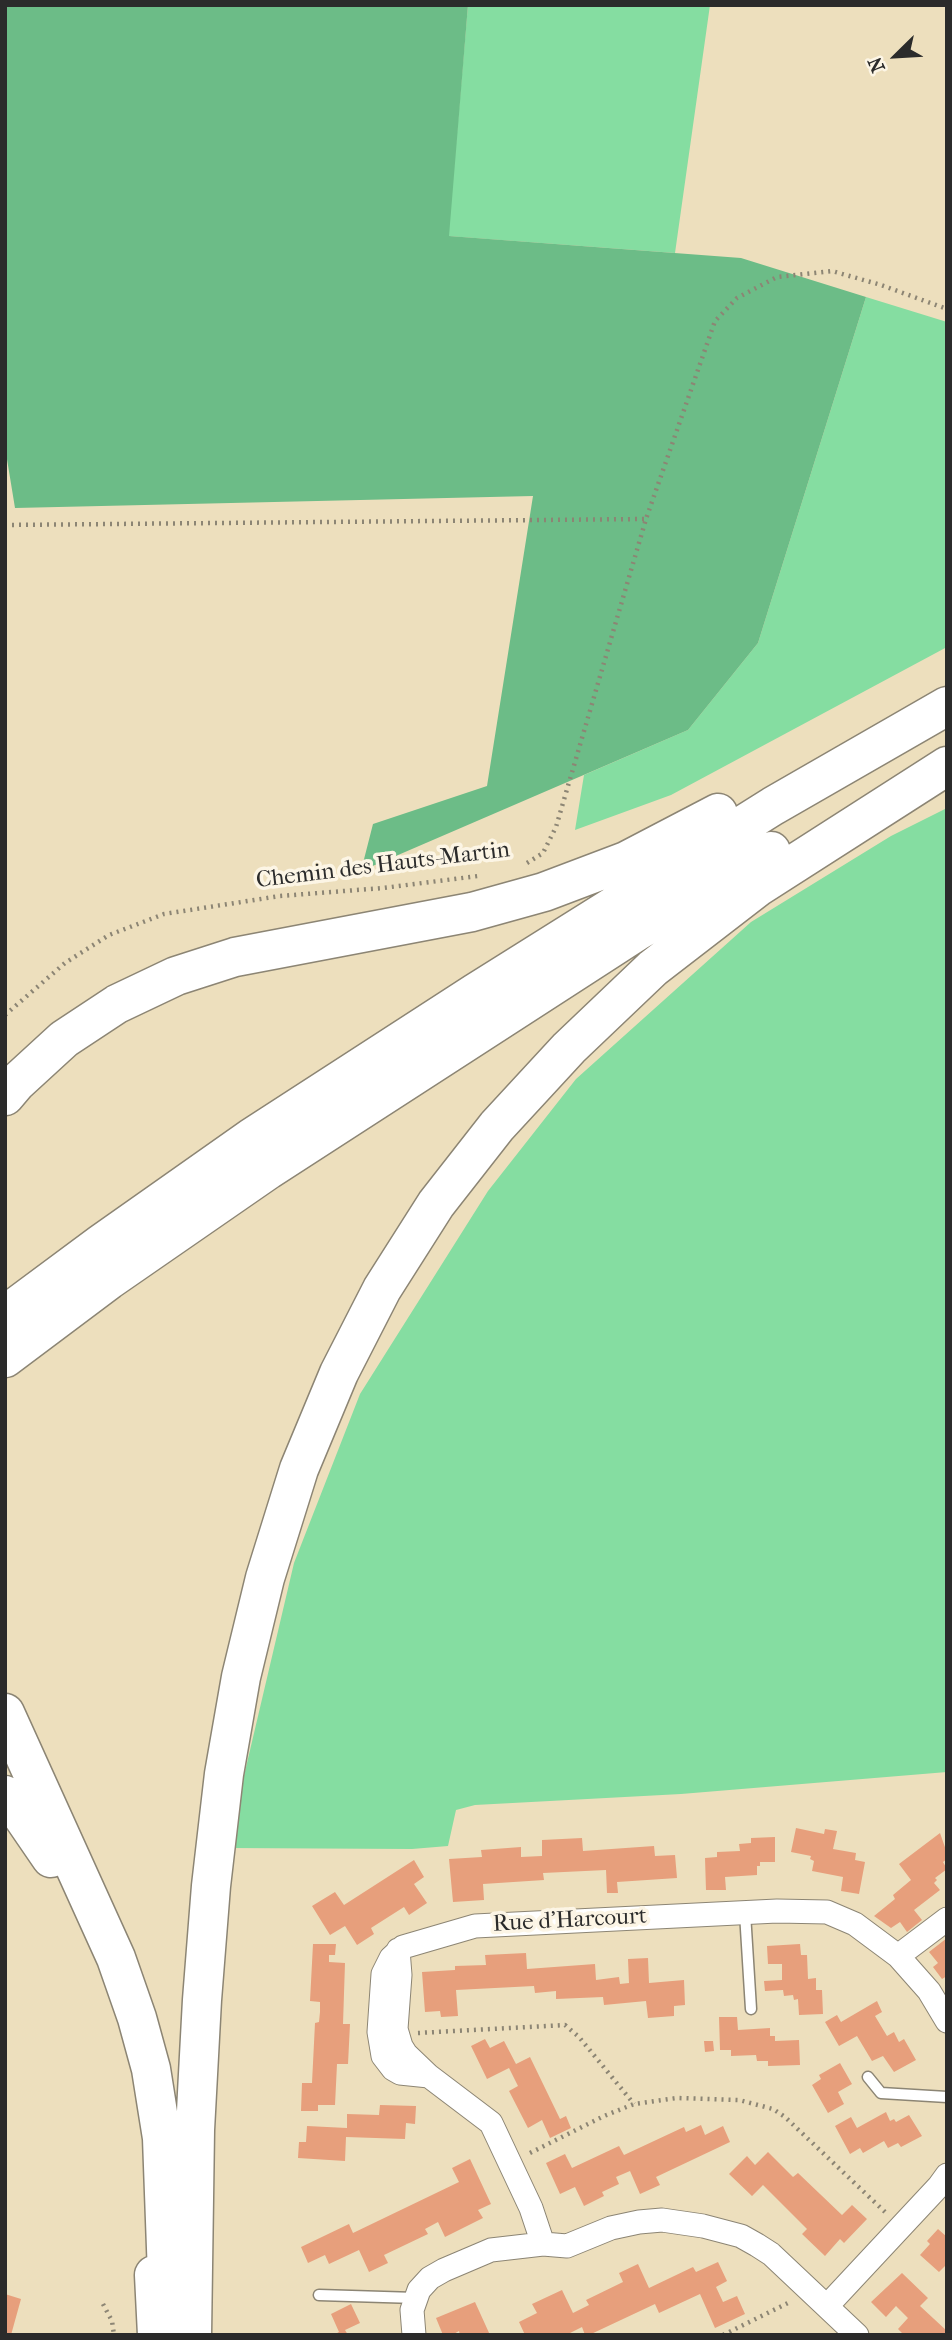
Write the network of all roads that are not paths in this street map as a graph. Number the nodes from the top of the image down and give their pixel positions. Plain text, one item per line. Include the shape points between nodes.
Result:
1 (947, 704) edge
2 (947, 755) edge
3 (947, 766) edge
4 (5, 1096) edge
5 (5, 1315) edge
6 (5, 1358) edge
7 (5, 1713) edge
8 (5, 1795) edge
9 (746, 1913) junction
10 (947, 1919) edge
11 (398, 1951) junction
12 (898, 1956) junction
13 (751, 2009) dead end
14 (947, 2021) edge
15 (429, 2076) junction
16 (868, 2077) dead end
17 (947, 2097) edge
18 (947, 2175) edge
19 (543, 2244) junction
20 (319, 2295) dead end
21 (416, 2298) junction
22 (819, 2299) junction
23 (157, 2335) edge
24 (169, 2335) edge
25 (192, 2335) edge
26 (414, 2335) edge
27 (857, 2335) edge

1 - 4 highway via 826,758 626,861 544,892 472,912 235,957 176,976 117,1004 64,1039
1 - 5 highway via 773,806 385,1051 251,1138
2 - 6 highway via 786,842 505,1015 245,1186
3 - 25 highway via 758,887 653,968 569,1048 497,1126 436,1204 382,1289 339,1373 299,1469 265,1578 224,1774 202,2000
7 - 24 highway via 116,1958 151,2068 162,2138
8 - 23 highway via 48,1853 86,1926 117,2002 139,2083 151,2194
9 - 11 street, Rue d'Harcourt via 475,1926
9 - 12 street, Rue d'Harcourt via 827,1912 855,1924
9 - 13 lane
10 - 12 street
11 - 15 street via 396,2034 406,2054
11 - 15 street via 383,1974 382,2051 400,2073
12 - 14 street, Rue d'Harcourt via 929,1991
15 - 19 street via 486,2117 531,2208
16 - 17 lane via 881,2093
18 - 22 street via 901,2227
19 - 21 street via 491,2250 473,2257 430,2278
19 - 22 street via 567,2246 639,2222 682,2222 741,2236 771,2254
20 - 21 lane
21 - 26 street
22 - 27 street

